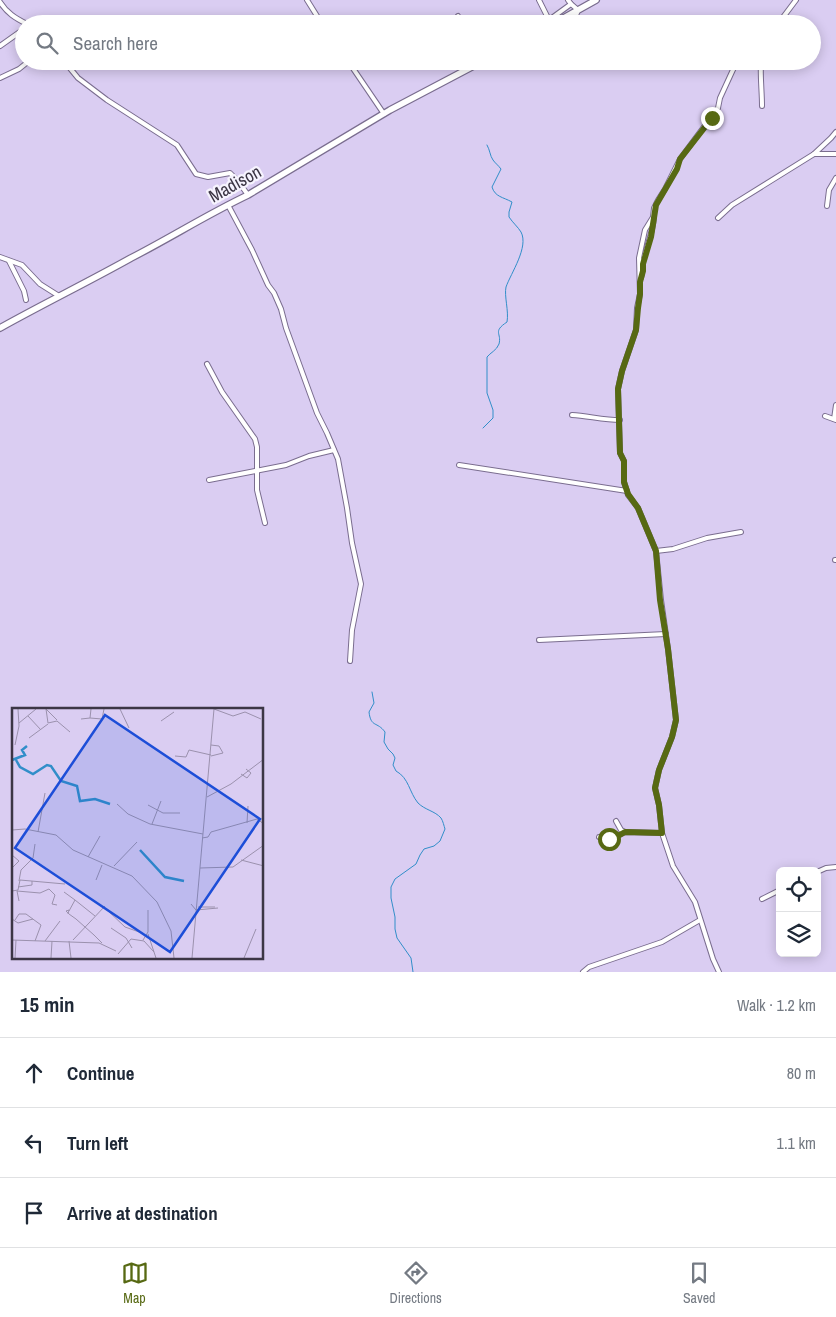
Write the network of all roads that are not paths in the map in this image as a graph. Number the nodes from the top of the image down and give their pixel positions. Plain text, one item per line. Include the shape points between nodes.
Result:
1 (307, 0) edge
2 (539, 0) edge
3 (596, 0) edge
4 (796, 0) edge
5 (0, 2) edge
6 (570, 2) edge
7 (578, 10) junction
8 (316, 15) edge
9 (546, 15) edge
10 (555, 15) edge
11 (569, 15) edge
12 (576, 15) edge
13 (785, 15) edge
14 (15, 18) edge
15 (15, 35) edge
16 (0, 46) edge
17 (16, 70) edge
18 (71, 70) edge
19 (354, 70) edge
20 (465, 70) edge
21 (733, 70) edge
22 (760, 70) edge
23 (0, 78) edge
24 (762, 106) dead end
25 (384, 114) junction
26 (836, 132) edge
27 (814, 154) junction
28 (836, 154) edge
29 (835, 181) edge
30 (248, 195) junction
31 (228, 205) junction
32 (827, 206) dead end
33 (718, 218) dead end
34 (0, 257) edge
35 (9, 260) junction
36 (58, 296) junction
37 (26, 300) dead end
38 (0, 328) edge
39 (206, 364) dead end
40 (836, 405) edge
41 (572, 415) dead end
42 (825, 416) dead end
43 (835, 419) edge
44 (620, 420) junction
45 (334, 450) junction
46 (459, 465) dead end
47 (257, 471) junction
48 (209, 480) dead end
49 (627, 491) junction
50 (265, 523) dead end
51 (741, 532) dead end
52 (656, 551) junction
53 (666, 634) junction
54 (539, 640) dead end
55 (350, 661) dead end
56 (616, 821) dead end
57 (625, 832) junction
58 (662, 833) junction
59 (599, 837) dead end
60 (836, 867) edge
61 (821, 870) edge
62 (776, 892) edge
63 (762, 899) dead end
64 (700, 920) junction
65 (583, 972) edge
66 (719, 972) edge

1 - 8 street
2 - 9 street
3 - 7 street
4 - 13 street
5 - 14 street
6 - 7 street
6 - 10 street
7 - 11 street
7 - 12 street
15 - 16 street
17 - 23 street
18 - 30 street via 100,94 177,144 196,174 208,177 230,172
19 - 25 street
20 - 25 street, Madison
21 - 44 street via 718,108 680,159 645,230 636,330 618,389
22 - 24 street
25 - 30 street, Madison
26 - 27 street
27 - 28 street
27 - 33 street via 732,205
29 - 32 street via 829,190
30 - 31 street, Madison
31 - 36 street, Madison
31 - 45 street via 278,301 317,413
34 - 35 street
35 - 36 street via 22,265 40,284
35 - 37 street
36 - 38 street, Madison
39 - 47 street via 255,440
40 - 43 street
41 - 44 street
42 - 43 street
44 - 49 street via 620,453
45 - 47 street
45 - 55 street via 361,584
46 - 49 street
47 - 48 street
47 - 50 street via 257,490
49 - 52 street via 638,508
51 - 52 street
52 - 53 street
53 - 54 street
53 - 58 street via 676,720 655,788
56 - 57 street
57 - 58 street
57 - 59 street via 609,839
58 - 64 street via 673,866 692,896
60 - 61 street
62 - 63 street
64 - 65 street via 662,942 589,967
64 - 66 street

